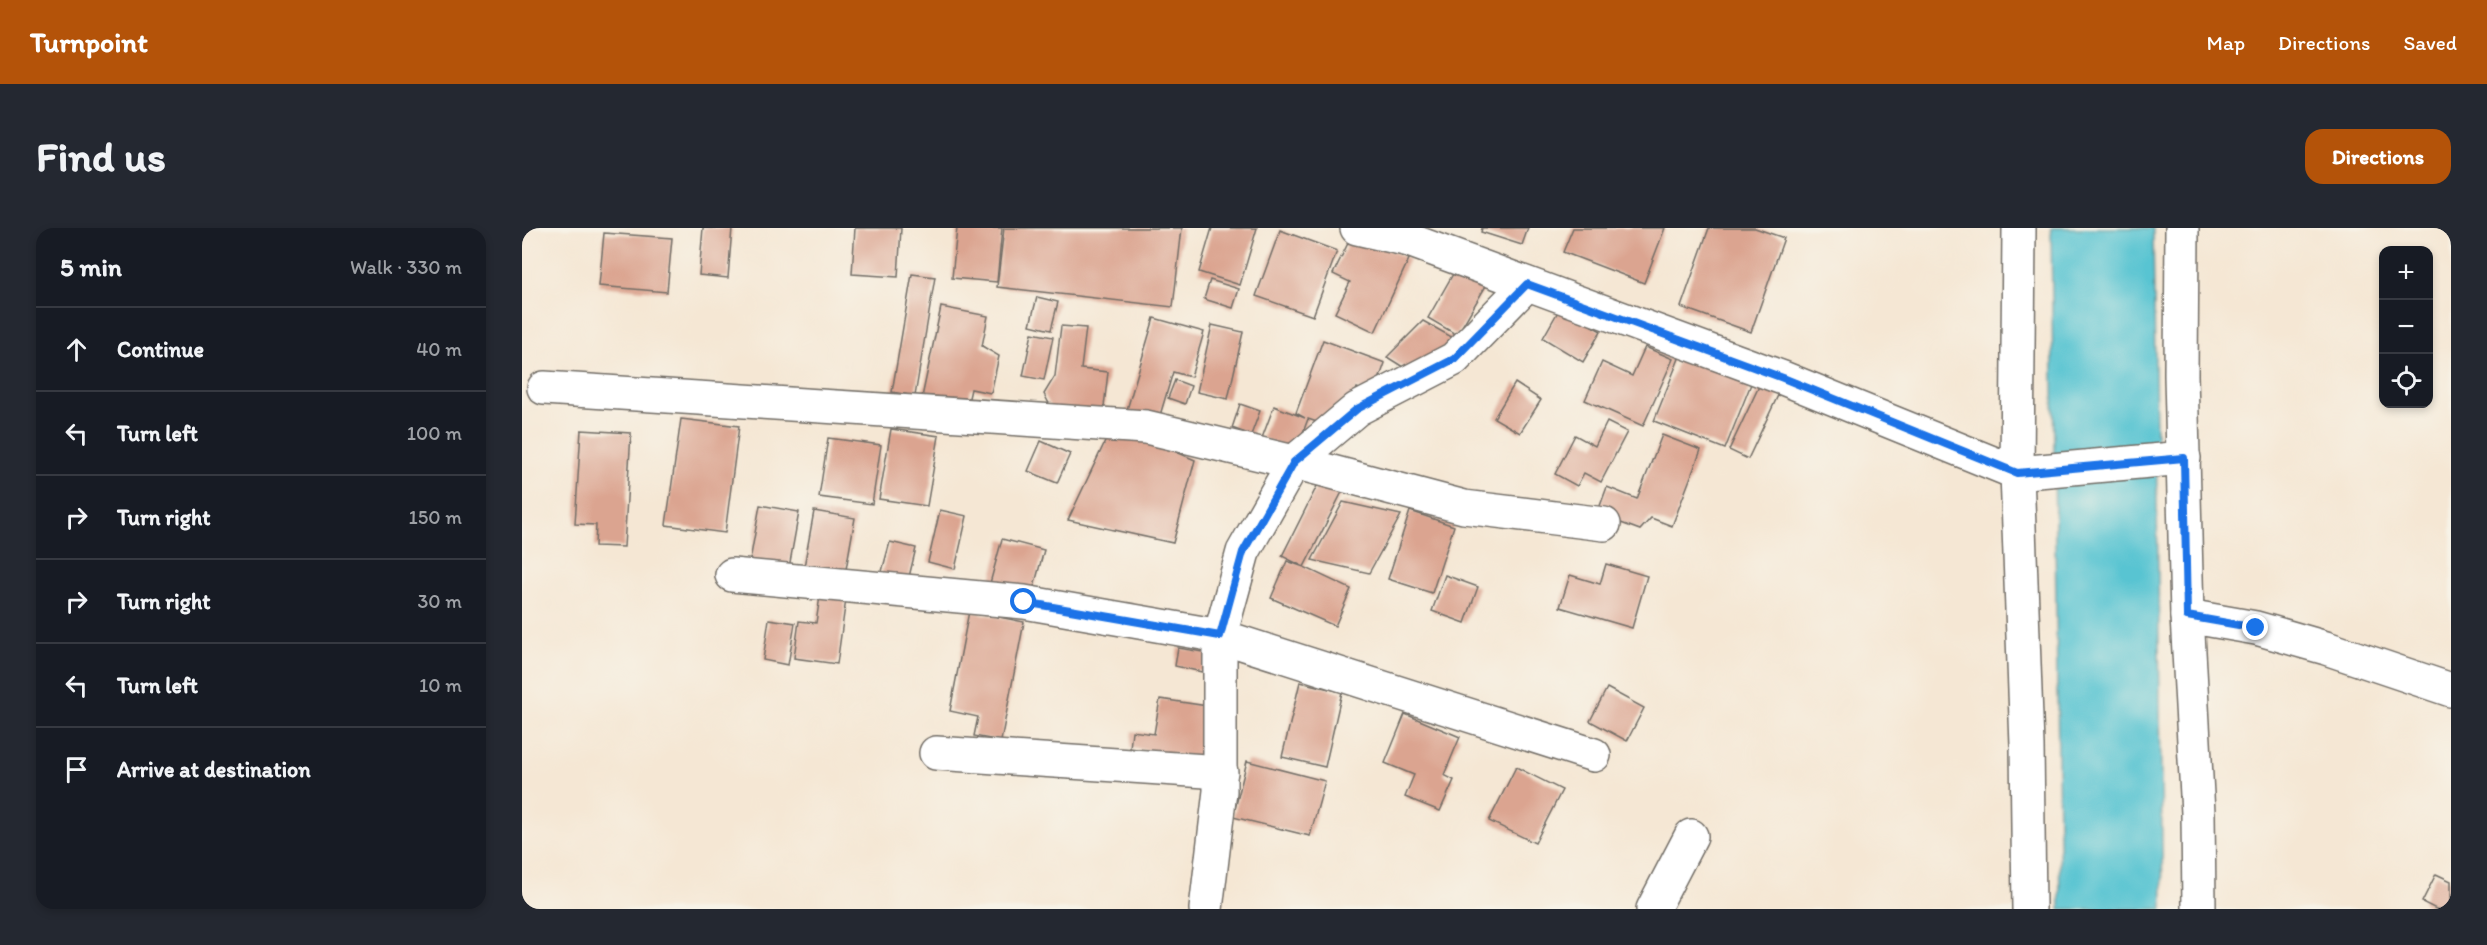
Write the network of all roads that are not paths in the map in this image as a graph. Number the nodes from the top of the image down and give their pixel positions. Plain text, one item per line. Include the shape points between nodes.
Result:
1 (1357, 228) edge
2 (2019, 228) edge
3 (2182, 228) edge
4 (1410, 234) edge
5 (1527, 284) junction
6 (544, 388) dead end
7 (2184, 458) junction
8 (1294, 462) junction
9 (2017, 473) junction
10 (1604, 524) dead end
11 (732, 574) dead end
12 (2187, 616) junction
13 (1220, 636) junction
14 (2451, 690) edge
15 (936, 753) dead end
16 (1594, 755) dead end
17 (1221, 772) junction
18 (1691, 836) dead end
19 (1206, 909) edge
20 (1653, 909) edge
21 (2029, 909) edge
22 (2199, 909) edge

1 - 4 street
2 - 9 street
3 - 7 street
4 - 5 street
5 - 8 street via 1454,359 1357,409
5 - 9 street via 1783,378
6 - 8 street via 1146,427
7 - 9 street
7 - 12 street
8 - 10 street via 1464,507
8 - 13 street via 1243,552
9 - 21 street
11 - 13 street via 1024,602
12 - 14 street via 2256,628
12 - 22 street
13 - 16 street
13 - 17 street
15 - 17 street
17 - 19 street
18 - 20 street

